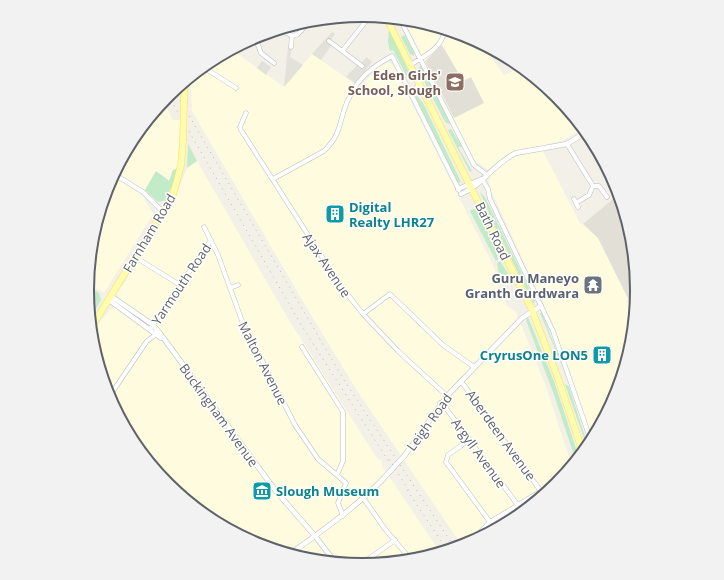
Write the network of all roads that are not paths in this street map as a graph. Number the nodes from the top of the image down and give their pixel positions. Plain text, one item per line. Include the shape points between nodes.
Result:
1 (365, 22) edge
2 (389, 24) edge
3 (403, 25) edge
4 (303, 29) edge
5 (287, 33) edge
6 (444, 35) edge
7 (292, 36) junction
8 (329, 41) dead end
9 (257, 43) edge
10 (291, 47) dead end
11 (343, 50) junction
12 (420, 59) junction
13 (274, 64) dead end
14 (410, 65) junction
15 (362, 66) dead end
16 (209, 70) edge
17 (420, 84) junction
18 (236, 88) dead end
19 (185, 89) edge
20 (412, 93) junction
21 (246, 113) dead end
22 (581, 135) edge
23 (568, 144) junction
24 (486, 175) junction
25 (119, 177) edge
26 (273, 179) junction
27 (482, 179) junction
28 (471, 186) junction
29 (592, 186) junction
30 (459, 192) joint
31 (607, 197) dead end
32 (576, 203) dead end
33 (163, 212) junction
34 (204, 227) dead end
35 (211, 240) junction
36 (135, 257) junction
37 (180, 285) junction
38 (238, 285) dead end
39 (230, 288) junction
40 (110, 298) junction
41 (541, 306) junction
42 (532, 310) junction
43 (363, 314) junction
44 (96, 321) edge
45 (152, 327) junction
46 (158, 333) junction
47 (302, 347) dead end
48 (474, 367) junction
49 (461, 381) junction
50 (113, 391) edge
51 (447, 396) junction
52 (440, 403) junction
53 (589, 432) edge
54 (469, 440) junction
55 (580, 445) edge
56 (337, 476) junction
57 (540, 490) joint
58 (364, 499) junction
59 (517, 504) junction
60 (343, 516) junction
61 (490, 522) junction
62 (483, 529) edge
63 (315, 536) junction
64 (395, 540) junction
65 (296, 550) edge
66 (406, 554) edge
67 (331, 556) edge
68 (370, 558) edge

1 - 11 street
2 - 14 main road, Bath Road
3 - 12 street
4 - 7 street
5 - 7 street
6 - 12 street via 442,41
7 - 10 street
8 - 11 street
9 - 13 street via 261,53
11 - 15 street
12 - 14 street
12 - 24 street via 474,165
14 - 17 main road, Bath Road
16 - 18 street
17 - 20 street
17 - 28 main road, Bath Road
19 - 33 main road, Farnham Road, bridge via 181,165 173,195
20 - 26 street via 392,56 367,73 350,95 339,131 329,146
20 - 30 street
21 - 26 street, Ajax Avenue via 240,126 241,130
22 - 23 street
23 - 24 street via 516,153 503,160
23 - 29 street
24 - 27 street
25 - 33 street via 143,192
26 - 43 street, Ajax Avenue via 328,268
27 - 28 street
27 - 41 street
28 - 30 street
28 - 42 main road, Bath Road
29 - 31 street via 599,186
29 - 32 street via 589,195
33 - 36 main road, Farnham Road
34 - 35 street, Malton Avenue
35 - 37 street, Yarmouth Road
35 - 39 street, Malton Avenue
36 - 37 street
36 - 40 main road, Farnham Road
37 - 45 street, Yarmouth Road
38 - 39 street
39 - 56 street, Malton Avenue via 242,321 300,433 324,466
40 - 44 main road, Farnham Road
40 - 45 street, Buckingham Avenue
41 - 42 street, Leigh Road
41 - 53 street via 561,352
42 - 48 street, Leigh Road
42 - 55 main road, Bath Road
43 - 48 street via 390,294 443,345
43 - 51 street, Ajax Avenue via 398,351
45 - 46 street, Buckingham Avenue
46 - 50 street via 147,341
46 - 63 street, Buckingham Avenue via 275,490
47 - 56 street via 343,412 343,461
48 - 49 street, Leigh Road
49 - 51 street, Leigh Road
49 - 57 street, Aberdeen Avenue
51 - 52 street, Leigh Road
52 - 54 street, Argyll Avenue
52 - 58 street, Leigh Road, bridge via 405,455
54 - 59 street, Argyll Avenue
54 - 61 street via 448,455 446,462
56 - 60 street, Malton Avenue via 346,483 338,503
57 - 59 street
58 - 60 street, Leigh Road
58 - 64 street via 384,529
59 - 61 street
60 - 63 street, Leigh Road
61 - 62 street
63 - 65 street, Leigh Road
63 - 67 street, Buckingham Avenue
64 - 66 street
64 - 68 street

